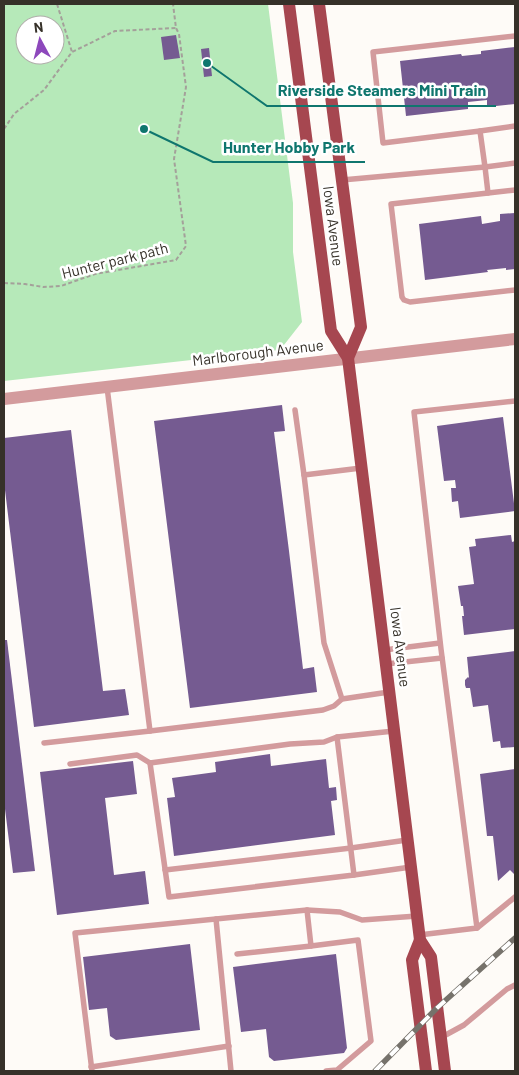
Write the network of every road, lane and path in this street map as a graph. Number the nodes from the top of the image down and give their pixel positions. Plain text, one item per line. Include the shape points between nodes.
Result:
1 (57, 4) edge
2 (173, 4) edge
3 (289, 4) edge
4 (319, 4) edge
5 (176, 28) junction
6 (515, 36) edge
7 (72, 52) junction
8 (515, 126) edge
9 (4, 129) edge
10 (480, 131) junction
11 (515, 164) edge
12 (486, 167) junction
13 (342, 180) junction
14 (515, 190) edge
15 (488, 193) junction
16 (4, 283) edge
17 (515, 290) edge
18 (515, 339) edge
19 (348, 358) junction
20 (107, 387) junction
21 (4, 399) edge
22 (515, 401) edge
23 (296, 410) dead end
24 (361, 468) junction
25 (304, 475) junction
26 (440, 643) junction
27 (384, 650) junction
28 (442, 658) junction
29 (386, 664) junction
30 (389, 692) junction
31 (342, 699) junction
32 (150, 731) junction
33 (394, 731) junction
34 (337, 737) junction
35 (44, 743) dead end
36 (150, 763) junction
37 (70, 764) dead end
38 (407, 840) junction
39 (351, 848) junction
40 (411, 867) junction
41 (165, 870) junction
42 (354, 874) junction
43 (515, 896) edge
44 (307, 910) junction
45 (417, 916) junction
46 (216, 919) junction
47 (476, 928) junction
48 (420, 938) junction
49 (311, 946) junction
50 (237, 954) dead end
51 (515, 985) edge
52 (441, 1038) junction
53 (229, 1046) junction
54 (91, 1069) edge
55 (231, 1071) edge
56 (326, 1071) edge
57 (426, 1071) edge
58 (445, 1071) edge

1 - 7 path
2 - 5 path, Hunter park path
3 - 19 main road, Iowa Avenue via 331,330
4 - 13 main road, Iowa Avenue
5 - 7 path via 116,31
5 - 16 path, Hunter park path via 186,86 174,159 186,246 176,260 95,274 61,286
6 - 10 lane via 373,52 383,142
7 - 9 path via 44,90 14,114
8 - 10 lane
10 - 12 lane
11 - 12 lane
12 - 13 lane
12 - 15 lane
13 - 19 main road, Iowa Avenue via 361,327
14 - 15 lane
15 - 17 lane via 391,204 402,297 410,302
18 - 19 street, Marlborough Avenue
19 - 20 street, Marlborough Avenue
19 - 24 main road, Iowa Avenue
20 - 21 street, Marlborough Avenue
20 - 32 lane
22 - 26 lane via 414,412
23 - 25 lane
24 - 25 lane
24 - 27 main road, Iowa Avenue
25 - 31 lane via 324,643
26 - 27 lane
26 - 28 lane
27 - 29 main road, Iowa Avenue
28 - 29 lane
28 - 47 lane
29 - 30 main road, Iowa Avenue
30 - 31 lane
30 - 33 main road, Iowa Avenue
31 - 32 lane via 324,710
32 - 35 lane
33 - 34 lane
33 - 38 main road, Iowa Avenue
34 - 36 lane via 324,742
34 - 39 lane
36 - 37 lane via 137,755
36 - 41 lane
38 - 39 lane
38 - 40 main road, Iowa Avenue
39 - 41 lane
39 - 42 lane
40 - 42 lane
40 - 45 main road, Iowa Avenue
41 - 42 lane via 169,897
43 - 47 lane
44 - 45 lane via 340,912 362,920
44 - 46 lane
44 - 49 lane
45 - 48 main road, Iowa Avenue
46 - 53 lane
46 - 54 lane via 75,932
47 - 48 lane
48 - 52 main road, Iowa Avenue via 431,957
48 - 57 main road, Iowa Avenue via 412,960
49 - 50 lane
49 - 56 lane via 358,940 372,1041 337,1070
51 - 52 lane via 464,1025
52 - 58 main road, Iowa Avenue
53 - 54 lane
53 - 55 lane

